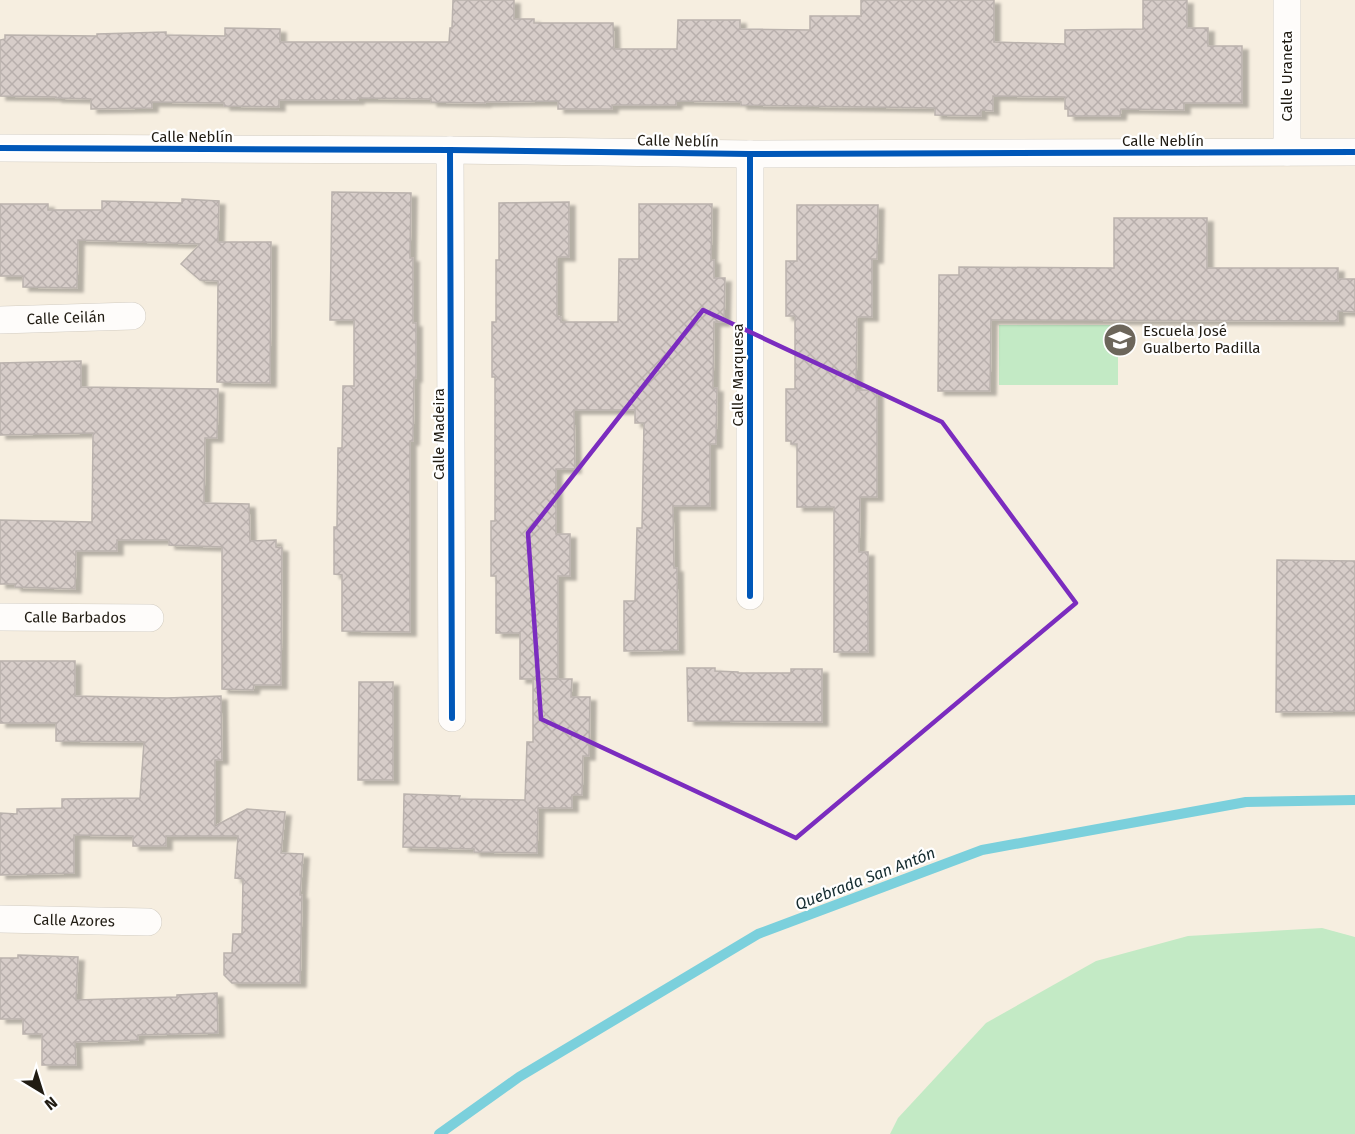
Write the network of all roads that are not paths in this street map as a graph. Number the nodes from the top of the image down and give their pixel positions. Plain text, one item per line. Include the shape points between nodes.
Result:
1 (1287, 0) edge
2 (0, 148) edge
3 (450, 150) junction
4 (1287, 152) junction
5 (1355, 152) edge
6 (750, 154) junction
7 (132, 316) dead end
8 (0, 320) edge
9 (750, 596) dead end
10 (0, 617) edge
11 (150, 618) dead end
12 (452, 718) dead end
13 (0, 920) edge
14 (148, 922) dead end

1 - 4 street, Calle Uraneta
2 - 3 street, Calle Neblín
3 - 6 street, Calle Neblín
3 - 12 street, Calle Madeira
4 - 5 street, Calle Neblín
4 - 6 street, Calle Neblín
6 - 9 street, Calle Marquesa
7 - 8 street, Calle Ceilán
10 - 11 street, Calle Barbados
13 - 14 street, Calle Azores

